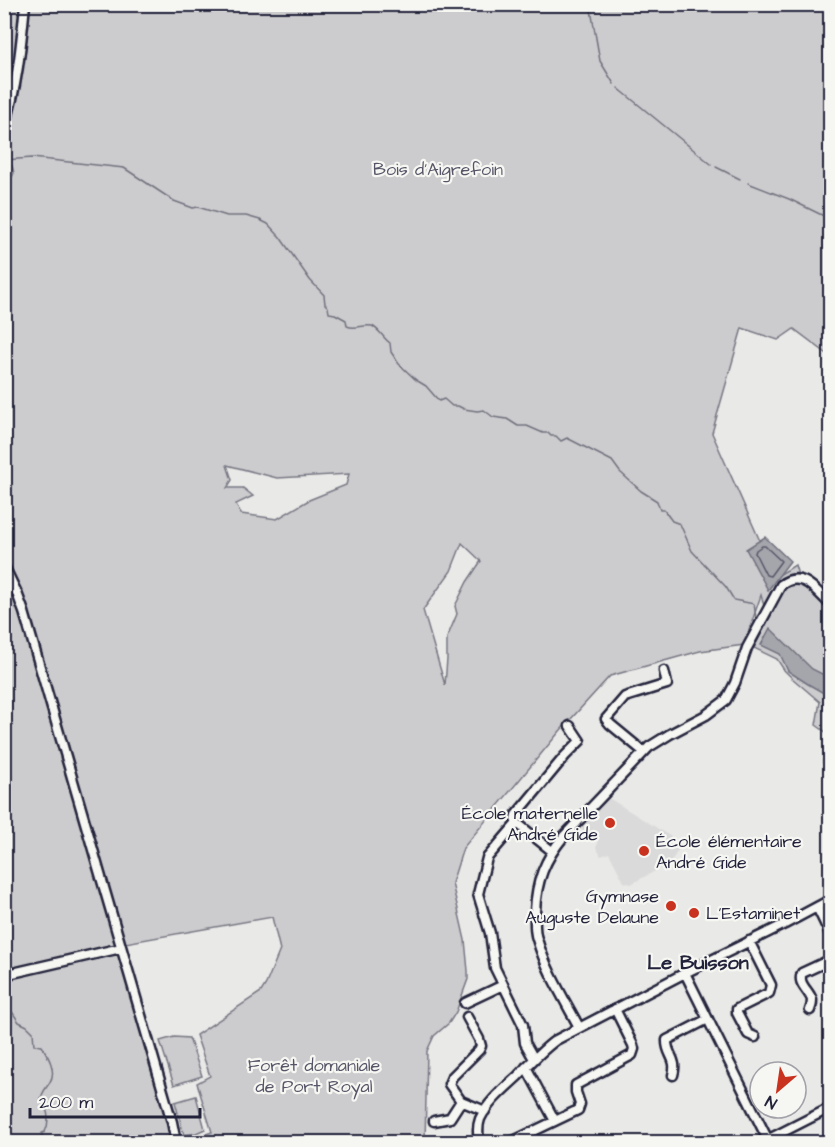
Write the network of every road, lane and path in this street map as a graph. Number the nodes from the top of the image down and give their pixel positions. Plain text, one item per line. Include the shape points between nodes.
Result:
1 (25, 4) edge
2 (4, 129) edge
3 (4, 566) edge
4 (831, 604) edge
5 (664, 671) dead end
6 (570, 726) dead end
7 (644, 752) junction
8 (517, 823) junction
9 (552, 851) junction
10 (831, 900) edge
11 (817, 907) junction
12 (831, 934) edge
13 (749, 941) junction
14 (121, 949) junction
15 (831, 960) edge
16 (685, 973) junction
17 (7, 974) edge
18 (503, 985) junction
19 (465, 1003) dead end
20 (615, 1009) junction
21 (810, 1010) dead end
22 (467, 1017) dead end
23 (708, 1019) junction
24 (579, 1027) junction
25 (755, 1037) dead end
26 (534, 1059) junction
27 (526, 1067) junction
28 (674, 1075) dead end
29 (461, 1101) junction
30 (831, 1108) edge
31 (484, 1111) junction
32 (434, 1121) dead end
33 (555, 1121) junction
34 (767, 1140) edge
35 (177, 1143) edge
36 (479, 1143) edge
37 (511, 1143) edge

1 - 2 street via 14,95
3 - 14 street via 26,619
4 - 7 street via 804,581 787,581 779,588 753,635 726,700
5 - 7 street via 667,684 625,697 606,719
6 - 8 street via 580,741 516,815
7 - 9 street
8 - 9 street
8 - 18 street via 487,858 478,894 495,968
9 - 24 street via 536,896 536,937
10 - 11 street
11 - 12 street
11 - 13 street
13 - 16 street
13 - 25 street via 771,985 769,993 737,1009 748,1034
14 - 17 street
14 - 35 street
15 - 21 street via 800,976 812,1000
16 - 20 street
16 - 23 street
18 - 19 street
18 - 26 street
20 - 24 street
20 - 33 street via 634,1053 576,1086 580,1107
22 - 29 street via 481,1046 449,1081
23 - 28 street via 667,1040 676,1066
23 - 34 street
24 - 26 street
26 - 27 street
27 - 31 street
27 - 33 street
29 - 31 street
29 - 32 street via 450,1118
30 - 34 street
31 - 36 street via 479,1122
33 - 37 street

